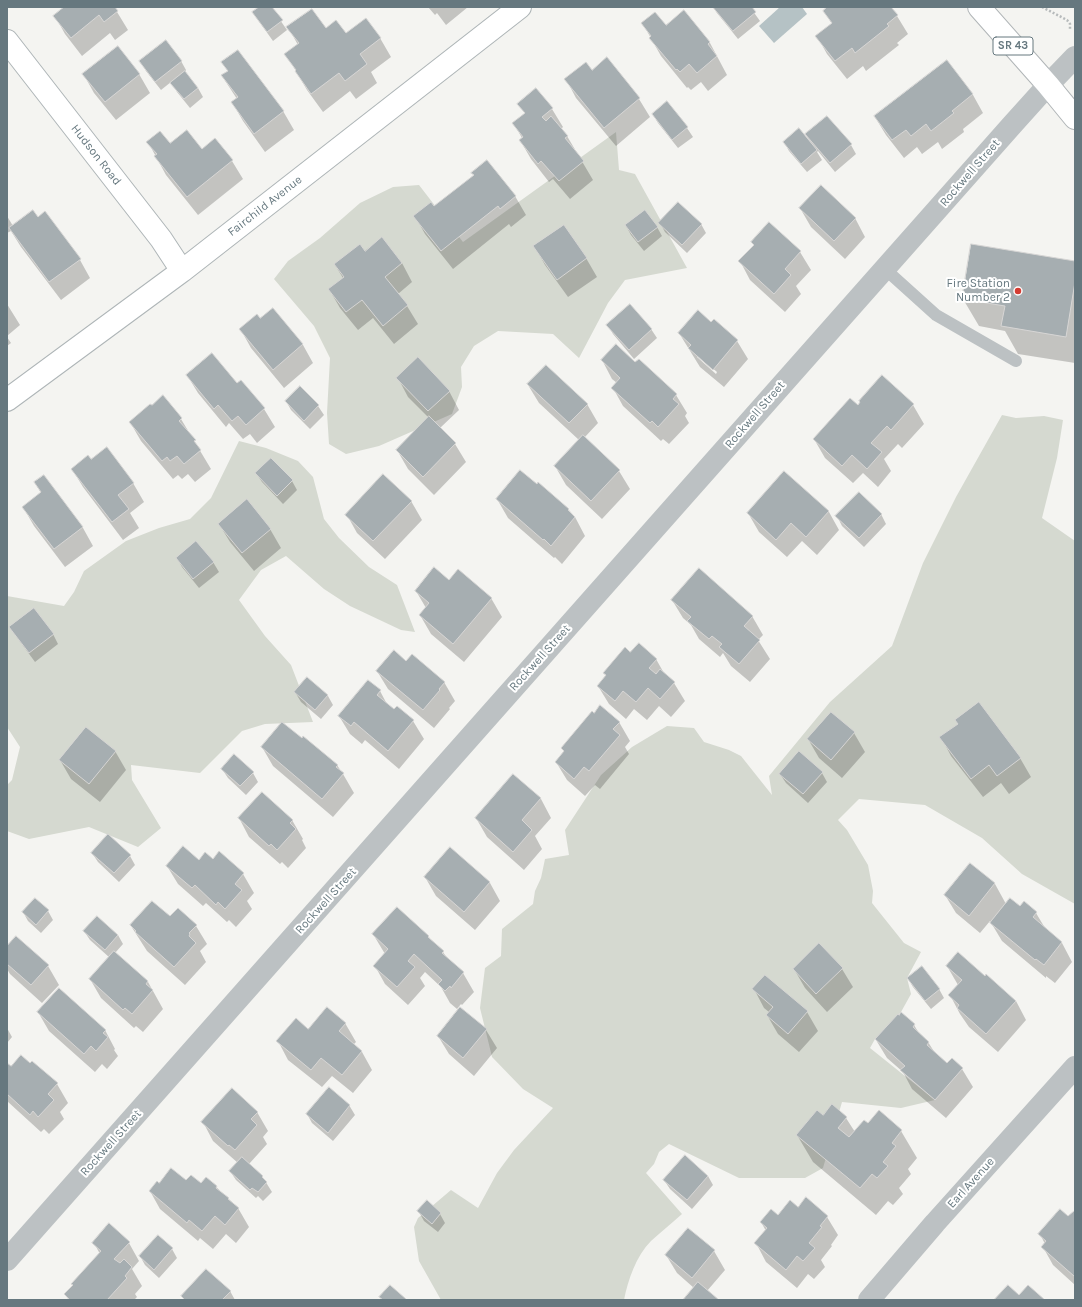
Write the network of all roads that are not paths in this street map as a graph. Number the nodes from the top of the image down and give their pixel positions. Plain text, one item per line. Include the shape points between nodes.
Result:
1 (520, 7) edge
2 (979, 7) edge
3 (7, 41) edge
4 (1075, 57) edge
5 (1048, 85) junction
6 (1075, 118) edge
7 (885, 269) junction
8 (182, 271) junction
9 (1016, 361) dead end
10 (7, 400) edge
11 (1075, 1067) edge
12 (7, 1260) edge
13 (869, 1300) edge

1 - 8 main road, Fairchild Avenue
2 - 5 main road, SR 43
3 - 8 main road, Hudson Road via 161,239
4 - 5 street, Rockwell Street
5 - 6 main road, SR 43
5 - 7 street, Rockwell Street
7 - 9 lane via 936,315
7 - 12 street, Rockwell Street
8 - 10 main road, Fairchild Avenue
11 - 13 street, Earl Avenue

